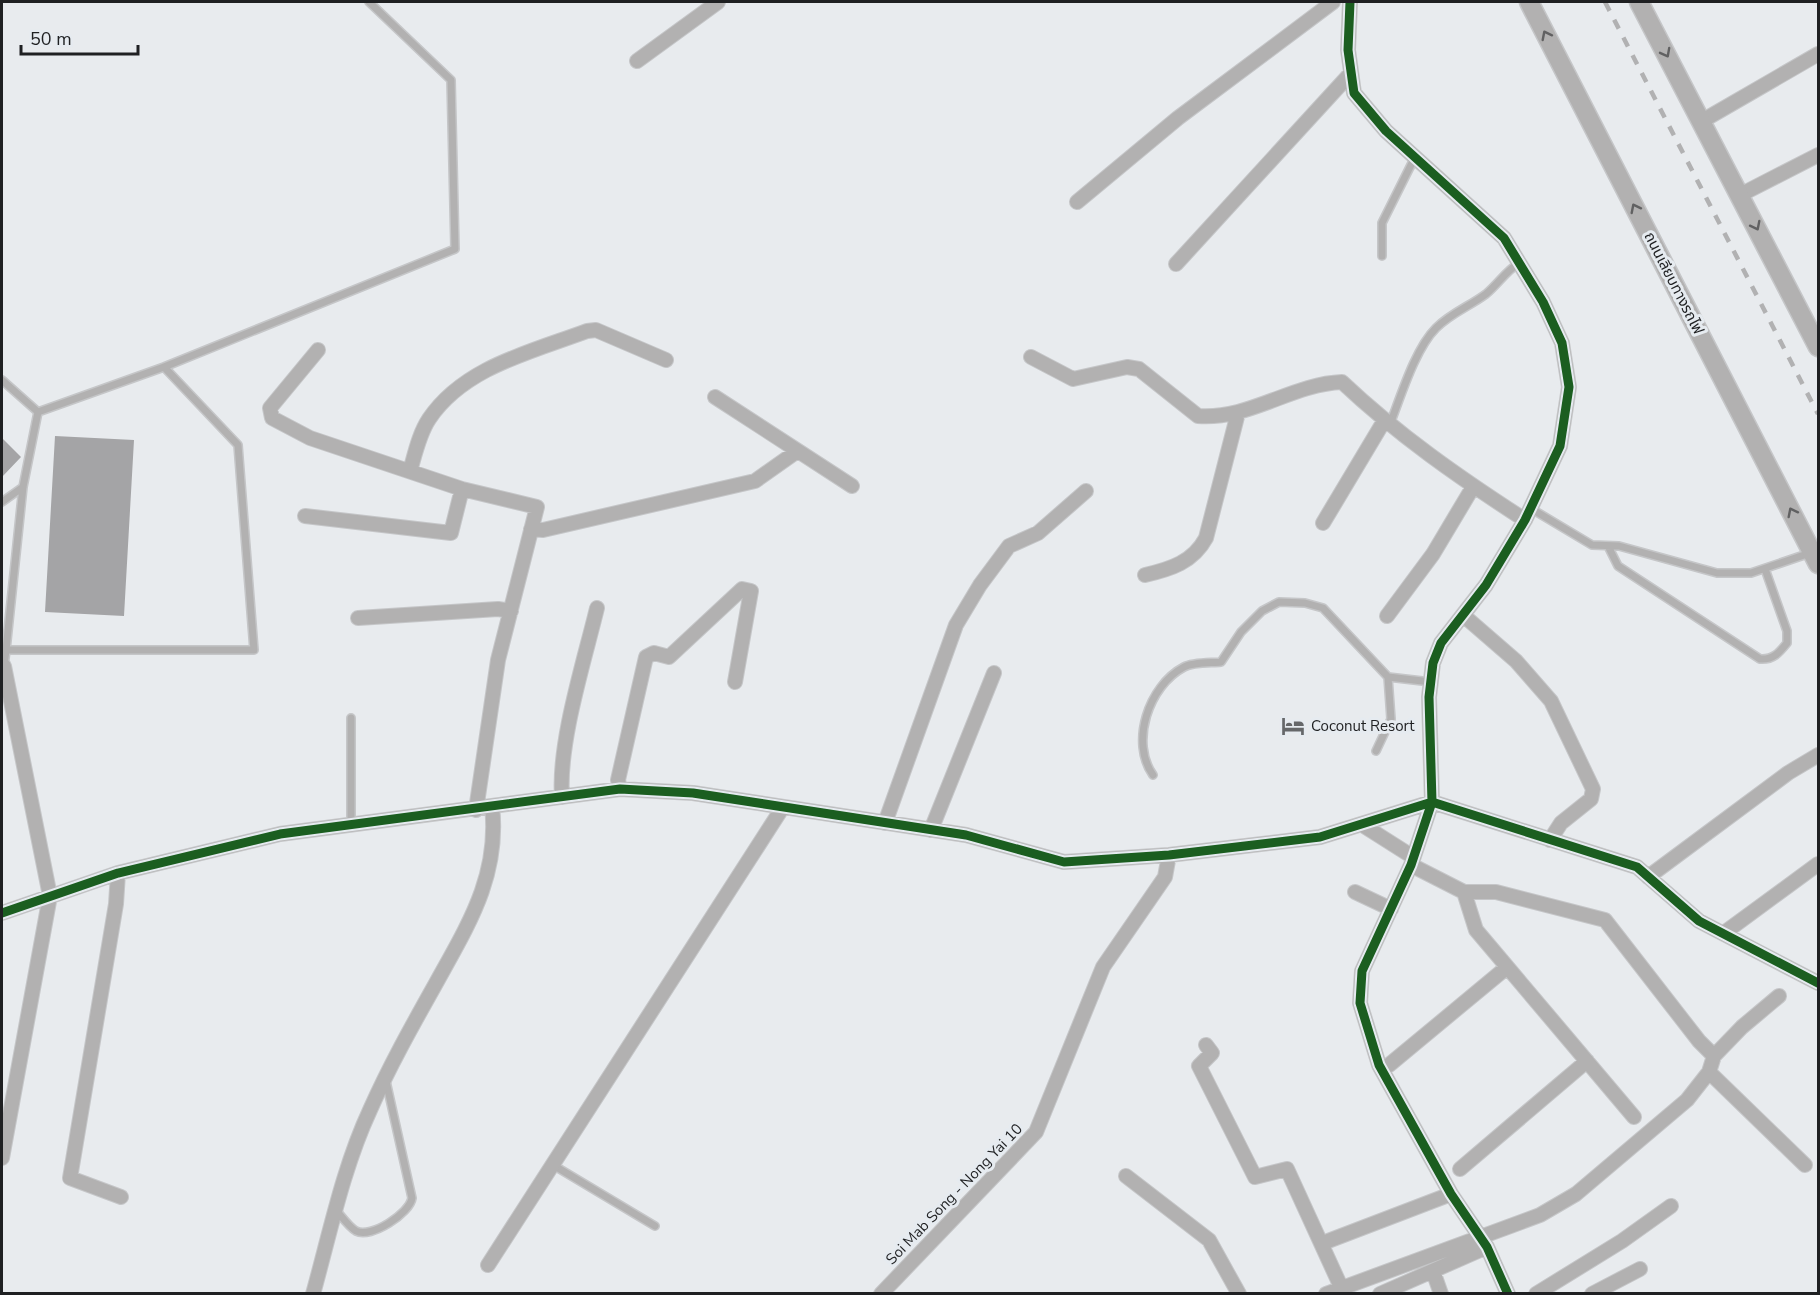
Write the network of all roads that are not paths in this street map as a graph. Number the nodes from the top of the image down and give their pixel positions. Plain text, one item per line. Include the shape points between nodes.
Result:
1 (369, 2) edge
2 (718, 2) edge
3 (1333, 2) edge
4 (1350, 2) edge
5 (1529, 2) edge
6 (1639, 2) edge
7 (1818, 54) edge
8 (637, 61) dead end
9 (1352, 73) junction
10 (1702, 121) junction
11 (1818, 155) edge
12 (1415, 157) junction
13 (1740, 195) junction
14 (1077, 202) dead end
15 (1382, 256) dead end
16 (1519, 262) junction
17 (1176, 264) dead end
18 (1818, 348) edge
19 (318, 350) dead end
20 (1031, 357) dead end
21 (666, 360) dead end
22 (164, 367) junction
23 (2, 380) edge
24 (715, 397) dead end
25 (38, 412) junction
26 (1238, 413) junction
27 (1387, 424) junction
28 (796, 452) junction
29 (410, 471) junction
30 (852, 486) dead end
31 (23, 487) junction
32 (1473, 487) junction
33 (462, 489) junction
34 (1086, 491) dead end
35 (2, 502) edge
36 (1528, 514) junction
37 (305, 516) dead end
38 (1323, 523) dead end
39 (531, 529) junction
40 (1608, 546) junction
41 (1815, 558) edge
42 (1765, 569) junction
43 (1145, 575) dead end
44 (597, 608) dead end
45 (511, 611) junction
46 (1463, 615) junction
47 (1387, 616) dead end
48 (358, 618) dead end
49 (4, 650) edge
50 (4, 666) joint
51 (994, 673) dead end
52 (1388, 677) junction
53 (735, 682) dead end
54 (1431, 682) junction
55 (351, 718) dead end
56 (1376, 750) dead end
57 (1818, 755) edge
58 (1153, 775) dead end
59 (620, 789) junction
60 (562, 796) junction
61 (1432, 802) junction
62 (492, 806) junction
63 (783, 807) junction
64 (476, 810) junction
65 (885, 823) junction
66 (1361, 824) junction
67 (351, 825) junction
68 (932, 830) junction
69 (1550, 840) junction
70 (1169, 855) junction
71 (1412, 861) junction
72 (1818, 864) edge
73 (118, 873) junction
74 (1648, 877) junction
75 (1355, 892) dead end
76 (1464, 892) junction
77 (50, 896) junction
78 (1391, 909) junction
79 (2, 913) edge
80 (1724, 933) junction
81 (1506, 968) junction
82 (1818, 983) edge
83 (1779, 996) dead end
84 (1206, 1045) dead end
85 (1714, 1056) junction
86 (1587, 1061) junction
87 (1389, 1065) dead end
88 (1709, 1072) junction
89 (385, 1078) junction
90 (1634, 1117) dead end
91 (2, 1158) edge
92 (553, 1165) junction
93 (1805, 1165) dead end
94 (1460, 1169) dead end
95 (1126, 1176) dead end
96 (1451, 1194) junction
97 (121, 1197) dead end
98 (1671, 1206) dead end
99 (336, 1210) junction
100 (655, 1226) dead end
101 (1477, 1236) junction
102 (1328, 1241) dead end
103 (1487, 1248) junction
104 (488, 1265) dead end
105 (1640, 1269) dead end
106 (1433, 1272) junction
107 (1341, 1287) junction
108 (313, 1293) edge
109 (881, 1293) edge
110 (1239, 1293) edge
111 (1326, 1293) edge
112 (1380, 1293) edge
113 (1441, 1293) edge
114 (1508, 1293) edge
115 (1536, 1293) edge
116 (1593, 1293) edge

1 - 22 lane via 450,80 455,249
2 - 8 street
3 - 14 street via 1178,118
4 - 9 street via 1348,50
41 -> 5 street, ถนนเลียบทางรถไฟ
6 -> 10 street
7 - 10 street
9 - 12 street via 1354,93 1386,131
9 - 17 street
10 - 13 street
11 - 13 street
12 - 15 lane via 1382,222
12 - 16 street via 1504,238
13 -> 18 street
16 - 27 lane via 1484,295 1435,329
16 - 36 street via 1562,343 1569,387 1560,447
19 - 29 street via 270,408 272,418 310,438
20 - 26 street via 1073,379 1127,367 1139,369 1198,416
21 - 29 street via 596,330 478,373 429,419
22 - 25 lane
22 - 49 lane via 238,445 254,650
23 - 25 lane
24 - 28 street
25 - 31 lane
26 - 27 street via 1326,383 1342,382
26 - 43 street via 1206,537 1199,550 1188,560
27 - 32 street
27 - 38 street
28 - 30 street
28 - 39 street via 755,481 543,530
29 - 33 street
31 - 35 lane
31 - 49 lane
32 - 36 street
32 - 47 street via 1433,554
33 - 37 street via 451,533
33 - 39 street via 537,507
34 - 65 street via 1038,532 1009,546 980,585 956,625
36 - 40 lane via 1593,545
36 - 46 street via 1486,585
39 - 45 street
40 - 42 lane via 1717,573
40 - 42 lane via 1618,566 1760,659 1768,660 1787,643 1787,632
41 - 42 lane
44 - 60 street via 572,715
45 - 48 street
45 - 64 street via 498,660
46 - 54 street via 1441,643
46 - 69 street via 1515,661 1551,701 1593,789 1591,799 1562,823
49 - 50 lane
50 - 77 street
51 - 68 street
52 - 54 lane
52 - 56 lane via 1391,719
52 - 58 lane via 1323,608 1279,602 1262,611 1241,632 1221,662 1185,666 1164,685 1142,734 1144,762
53 - 59 street via 751,591 742,589 669,657 654,653 646,657 618,780
54 - 61 street
55 - 67 lane
57 - 74 street via 1788,772
59 - 60 street
59 - 63 street via 693,793
60 - 62 street
61 - 66 street
61 - 69 street
61 - 71 street
62 - 64 street
62 - 89 street via 494,847 473,917
63 - 65 street
63 - 92 street
64 - 67 street
65 - 68 street
66 - 70 street via 1320,837
66 - 71 street
67 - 73 street via 280,834
68 - 70 street via 966,835 1064,862
69 - 74 street via 1636,867
70 - 109 street, Soi Mab Song - Nong Yai 10 via 1165,877 1103,967 1036,1132
71 - 76 street
71 - 78 street
72 - 80 street
73 - 77 street
73 - 97 street via 70,1178
74 - 80 street via 1699,921
75 - 78 street
76 - 81 street via 1476,930
76 - 85 street via 1496,892 1605,920
77 - 79 street
77 - 91 street
78 - 96 street via 1362,971 1360,1003 1379,1065
80 - 82 street
81 - 86 street
81 - 87 street
83 - 85 street
84 - 107 street via 1212,1053 1199,1066 1255,1177 1287,1169
85 - 88 street
86 - 90 street
86 - 94 street
88 - 93 street
88 - 101 street via 1687,1100 1576,1194 1552,1210
89 - 99 street via 369,1112
89 - 99 lane via 411,1205 403,1214 364,1233 356,1231
92 - 100 lane
92 - 104 street
95 - 110 street via 1209,1240
96 - 101 street
96 - 102 street
98 - 115 street
99 - 108 street
101 - 103 street
101 - 107 street
103 - 106 street
103 - 114 street
105 - 116 street
106 - 112 street
106 - 113 street
107 - 111 street

